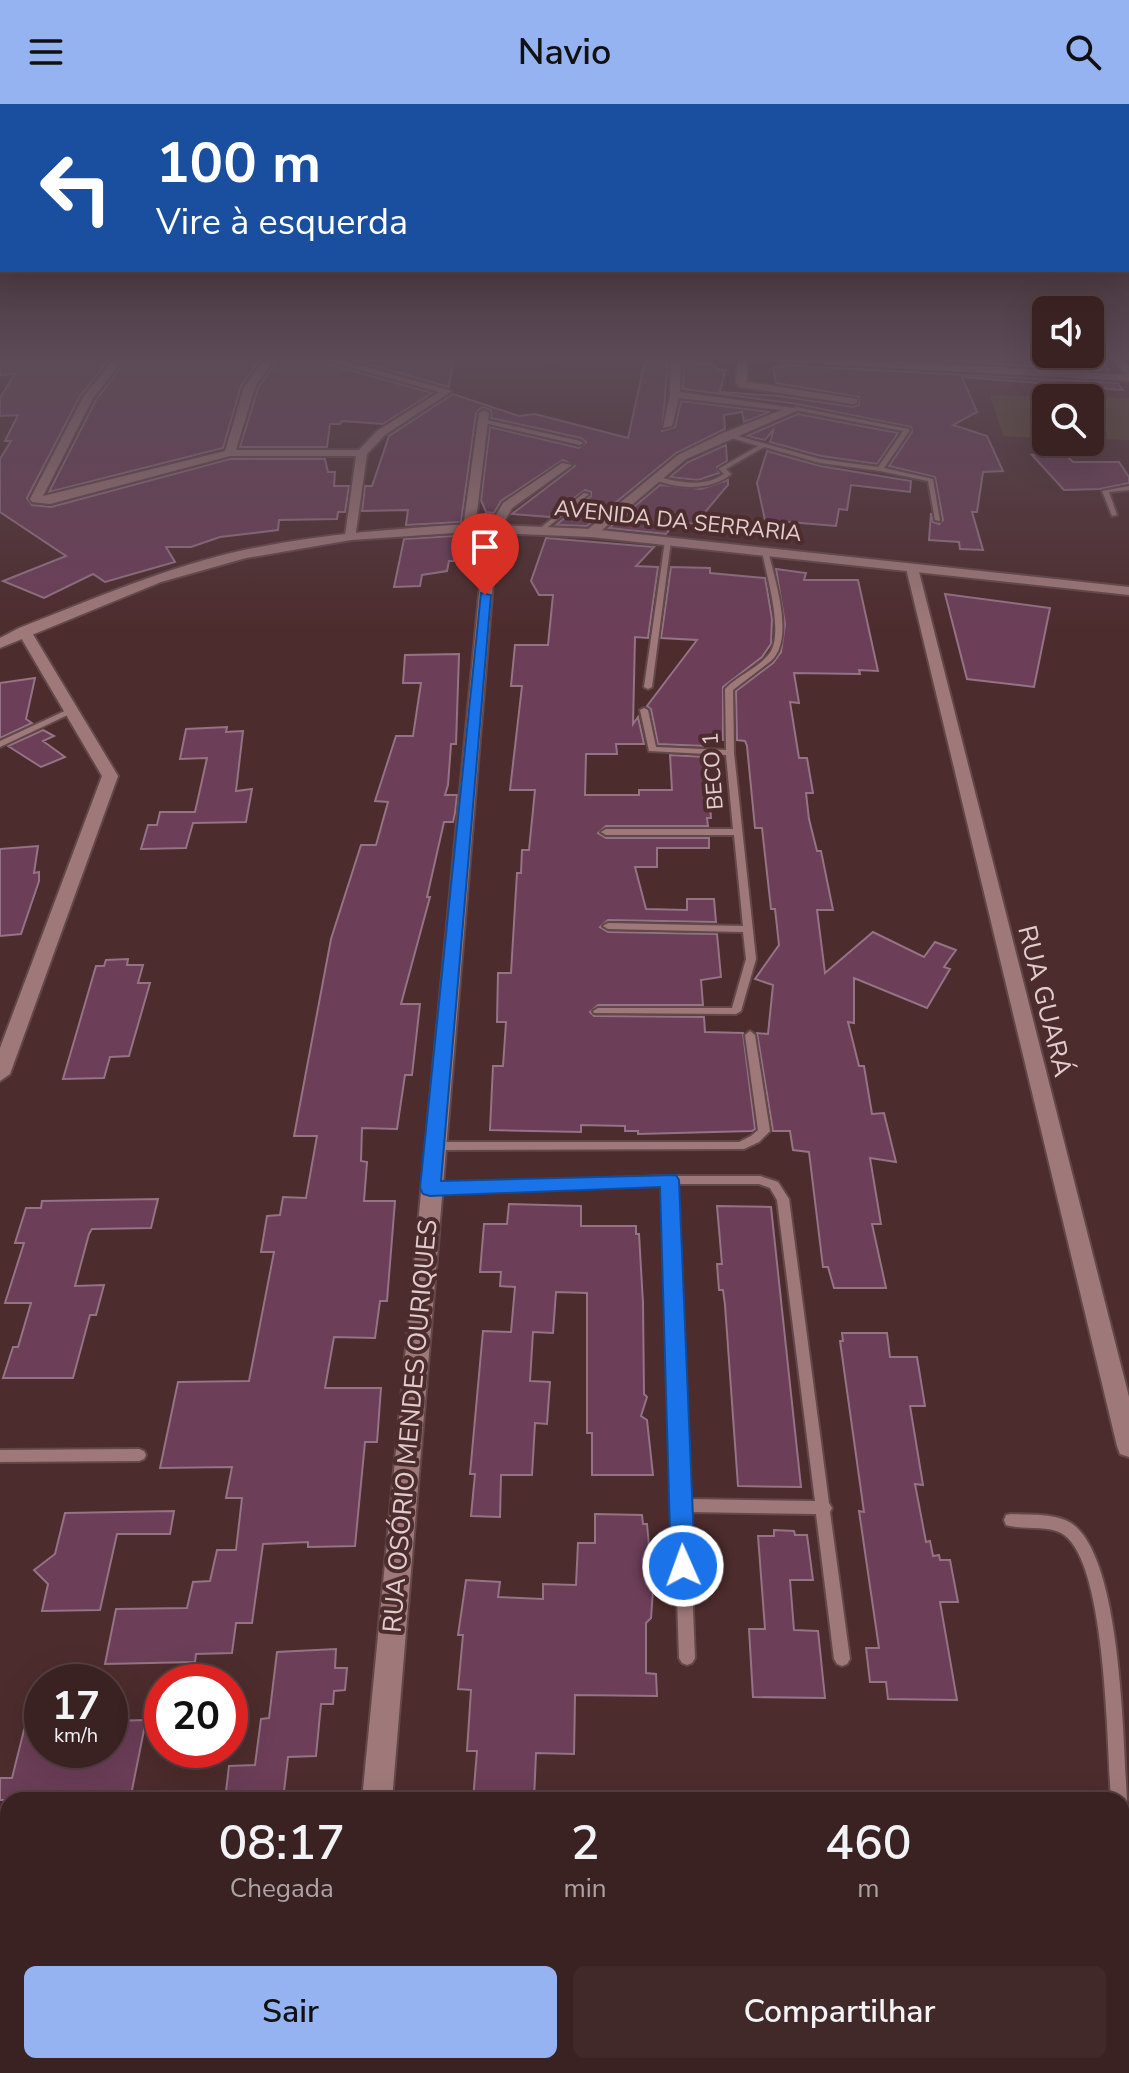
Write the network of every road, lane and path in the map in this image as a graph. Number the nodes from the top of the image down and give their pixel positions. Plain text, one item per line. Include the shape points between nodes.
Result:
1 (62, 446) edge
2 (232, 446) edge
3 (369, 446) edge
4 (479, 446) edge
5 (705, 446) edge
6 (762, 446) edge
7 (767, 446) edge
8 (896, 446) edge
9 (230, 453) junction
10 (362, 453) junction
11 (566, 465) dead end
12 (880, 469) junction
13 (653, 478) junction
14 (1129, 488) edge
15 (586, 494) dead end
16 (1114, 515) dead end
17 (938, 520) dead end
18 (492, 527) junction
19 (469, 528) junction
20 (541, 530) junction
21 (591, 533) junction
22 (351, 536) junction
23 (668, 541) junction
24 (765, 551) junction
25 (912, 568) junction
26 (1129, 591) edge
27 (24, 631) junction
28 (0, 644) edge
29 (648, 687) dead end
30 (644, 710) dead end
31 (72, 711) junction
32 (0, 744) edge
33 (730, 753) junction
34 (606, 832) dead end
35 (737, 832) junction
36 (608, 926) dead end
37 (748, 929) junction
38 (598, 1011) dead end
39 (750, 1035) dead end
40 (0, 1074) edge
41 (434, 1146) junction
42 (669, 1180) junction
43 (430, 1188) junction
44 (1129, 1446) edge
45 (139, 1455) dead end
46 (0, 1456) edge
47 (681, 1505) junction
48 (825, 1508) junction
49 (1011, 1520) dead end
50 (687, 1658) dead end
51 (842, 1659) dead end
52 (378, 1792) edge
53 (1118, 1792) edge

1 - 9 street via 35,497 50,500
2 - 9 street
3 - 10 street
4 - 19 street
5 - 13 street
6 - 13 lane via 722,469 728,474 717,484
7 - 12 lane via 820,461
8 - 12 lane
9 - 10 street
10 - 22 street
11 - 18 street via 507,506
12 - 17 lane via 931,480
13 - 21 street
14 - 16 lane via 1105,491
15 - 20 lane
18 - 19 street, AVENIDA DA SERRARIA
18 - 20 street, AVENIDA DA SERRARIA
18 - 41 street, RUA OSÓRIO MENDES OURIQUES
19 - 22 street, AVENIDA DA SERRARIA
20 - 21 street, AVENIDA DA SERRARIA
21 - 23 street, AVENIDA DA SERRARIA
22 - 27 street, AVENIDA DA SERRARIA via 245,554 156,579
23 - 24 street, AVENIDA DA SERRARIA
23 - 29 lane
24 - 25 street, AVENIDA DA SERRARIA
24 - 33 lane, BECO 1 via 780,638 775,654 729,689
25 - 26 street, AVENIDA DA SERRARIA
25 - 44 street, RUA GUARÁ
27 - 28 street, AVENIDA DA SERRARIA
27 - 31 street
30 - 33 lane via 652,749
31 - 32 lane
31 - 40 street via 110,776
33 - 35 lane, BECO 1
34 - 35 lane
35 - 37 lane, BECO 1
36 - 37 lane
37 - 38 lane, BECO 1 via 751,959 736,1011
39 - 41 lane via 764,1131 740,1146
41 - 43 street, RUA OSÓRIO MENDES OURIQUES
42 - 43 lane
42 - 47 lane
42 - 48 lane via 760,1180 774,1185 783,1199
43 - 52 street, RUA OSÓRIO MENDES OURIQUES
45 - 46 lane
47 - 48 lane
47 - 50 lane
48 - 51 lane
49 - 53 lane via 1066,1528 1080,1539 1090,1558 1104,1610

